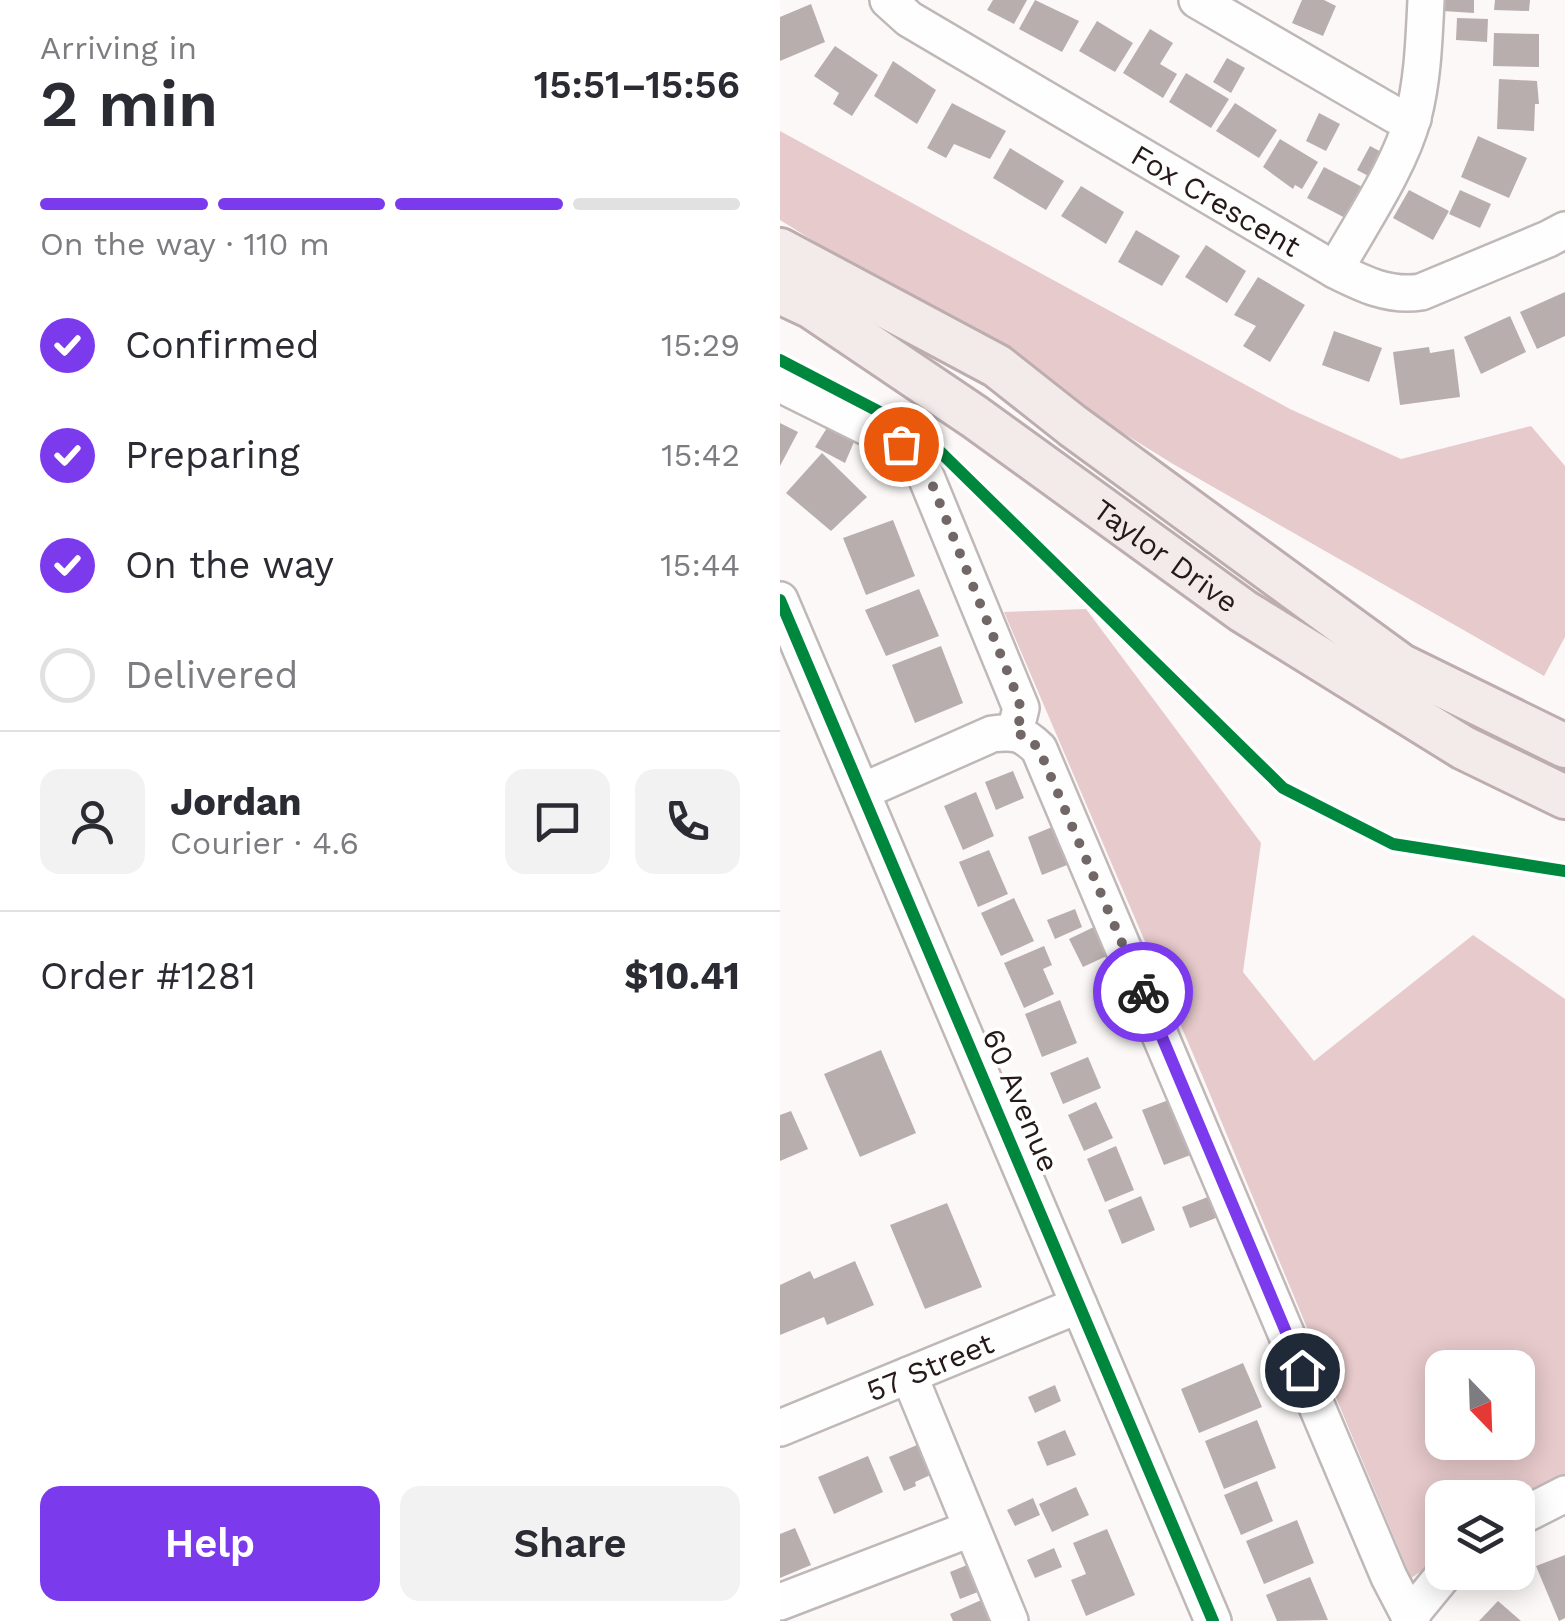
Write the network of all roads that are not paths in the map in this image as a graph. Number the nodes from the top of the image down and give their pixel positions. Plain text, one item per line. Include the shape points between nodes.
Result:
1 (888, 0) edge
2 (1197, 0) edge
3 (1426, 0) edge
4 (1413, 119) junction
5 (1565, 230) edge
6 (780, 250) edge
7 (1335, 270) junction
8 (780, 292) edge
9 (780, 384) edge
10 (780, 600) edge
11 (1015, 732) junction
12 (1565, 746) edge
13 (864, 791) junction
14 (1565, 797) edge
15 (1079, 1305) junction
16 (909, 1374) junction
17 (780, 1428) edge
18 (1565, 1494) edge
19 (1535, 1509) edge
20 (970, 1528) junction
21 (1432, 1590) edge
22 (780, 1602) edge
23 (1410, 1619) edge
24 (1010, 1621) edge
25 (1212, 1621) edge

1 - 7 street, Fox Crescent via 909,20
2 - 4 street via 1395,115
3 - 4 street
4 - 7 street
5 - 7 street, Fox Crescent via 1421,292 1390,292
6 - 12 main road, Taylor Drive via 996,366 1400,665
8 - 14 main road, Taylor Drive via 975,417 1242,610 1464,748
9 - 11 street via 901,444 920,462 1022,708
10 - 13 street, 60 Avenue
11 - 13 street via 992,734
11 - 23 street via 1039,749
13 - 15 street, 60 Avenue
15 - 16 street, 57 Street
15 - 25 street, 60 Avenue
16 - 17 street, 57 Street
16 - 20 street
18 - 19 street
20 - 22 street
20 - 24 street
21 - 23 street

